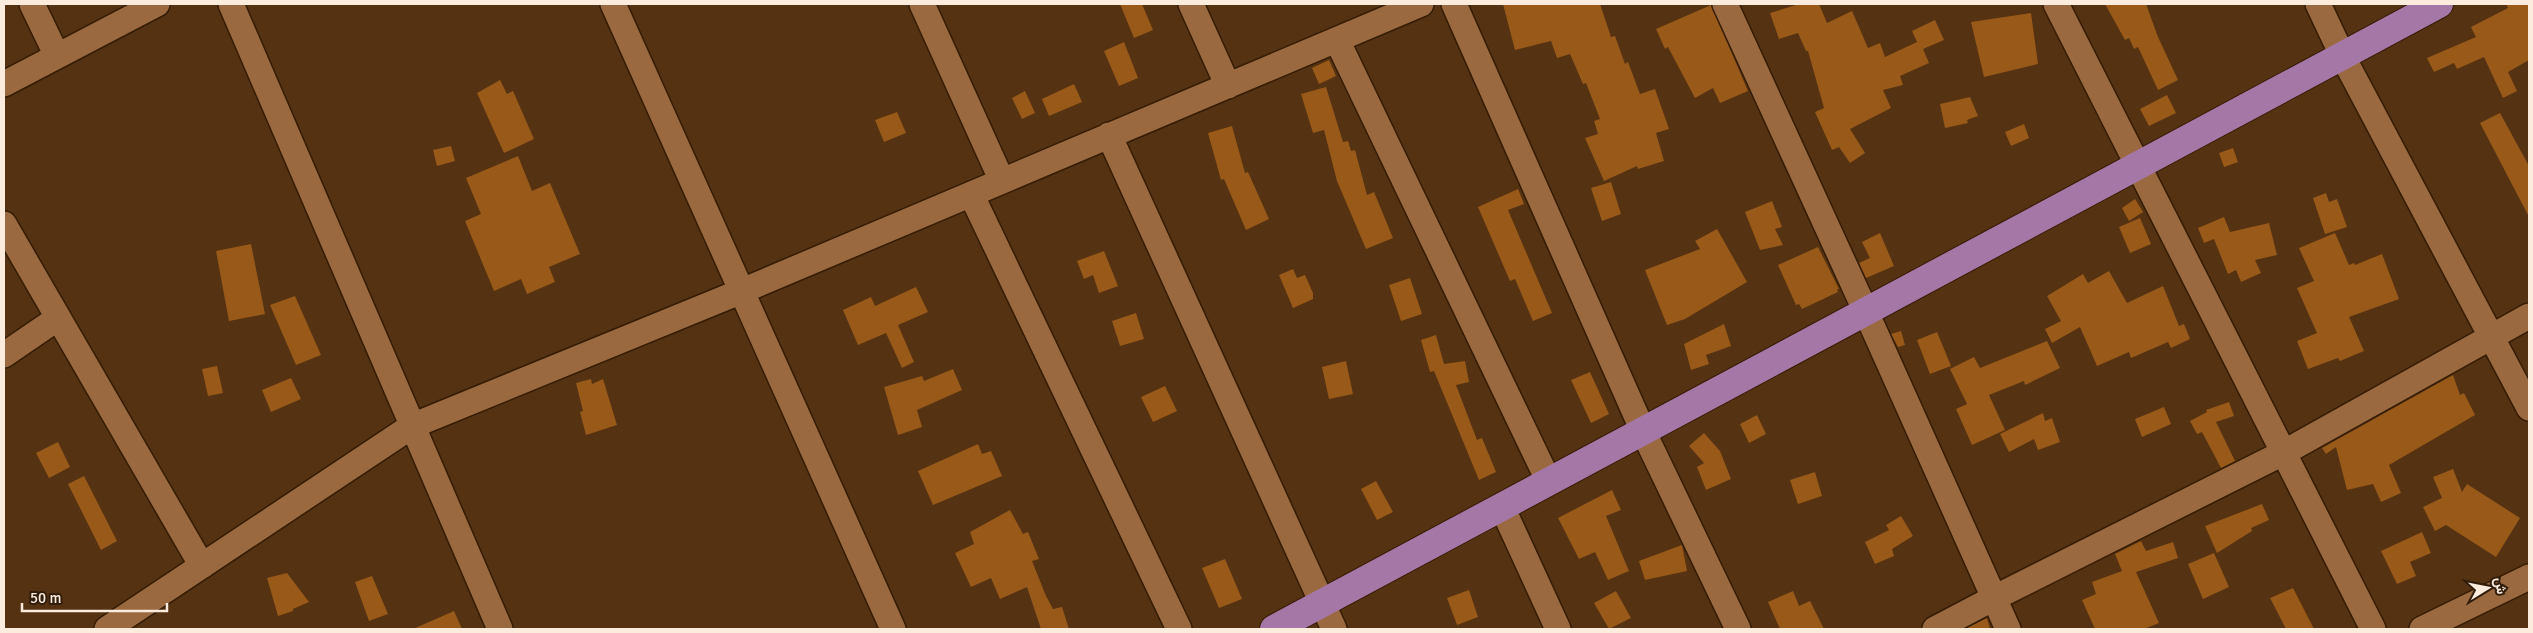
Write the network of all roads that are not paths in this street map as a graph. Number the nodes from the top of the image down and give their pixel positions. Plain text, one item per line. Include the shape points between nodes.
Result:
1 (32, 4) edge
2 (157, 4) edge
3 (231, 4) edge
4 (613, 4) edge
5 (922, 4) edge
6 (1191, 4) edge
7 (1421, 4) edge
8 (1454, 4) edge
9 (1724, 4) edge
10 (2056, 4) edge
11 (2318, 4) edge
12 (2439, 4) edge
13 (1337, 40) junction
14 (57, 56) junction
15 (2343, 57) junction
16 (4, 84) edge
17 (1228, 86) junction
18 (1109, 135) junction
19 (2137, 167) junction
20 (1002, 181) junction
21 (971, 194) junction
22 (4, 224) edge
23 (742, 291) junction
24 (1866, 312) junction
25 (2529, 316) edge
26 (58, 318) junction
27 (2492, 337) junction
28 (4, 356) edge
29 (2529, 408) edge
30 (412, 426) junction
31 (1644, 431) junction
32 (2283, 453) junction
33 (1549, 482) junction
34 (1502, 507) junction
35 (202, 566) junction
36 (2529, 577) edge
37 (1994, 598) junction
38 (1322, 604) junction
39 (107, 629) edge
40 (500, 629) edge
41 (893, 629) edge
42 (1179, 629) edge
43 (1274, 629) edge
44 (1334, 629) edge
45 (1558, 629) edge
46 (1738, 629) edge
47 (1936, 629) edge
48 (2008, 629) edge
49 (2373, 629) edge
50 (2422, 629) edge

1 - 14 street
2 - 14 street
3 - 30 street
4 - 23 street
5 - 20 street
6 - 17 street
7 - 13 street
8 - 31 street
9 - 24 street
10 - 19 street
11 - 15 street
12 - 15 main road
13 - 17 street
13 - 33 street
14 - 16 street
15 - 19 main road
15 - 27 street
17 - 18 street
18 - 20 street
18 - 38 street
19 - 24 main road
19 - 32 street
20 - 21 street
21 - 23 street
21 - 42 street
22 - 26 street
23 - 30 street
23 - 41 street
24 - 31 main road
24 - 37 street
25 - 27 street
26 - 28 street
26 - 35 street
27 - 29 street
27 - 32 street
30 - 35 street
30 - 40 street
31 - 33 main road
31 - 46 street
32 - 37 street
32 - 49 street
33 - 34 main road
34 - 38 main road
34 - 45 street
35 - 39 street
36 - 50 street
37 - 47 street
37 - 48 street
38 - 43 main road
38 - 44 street

